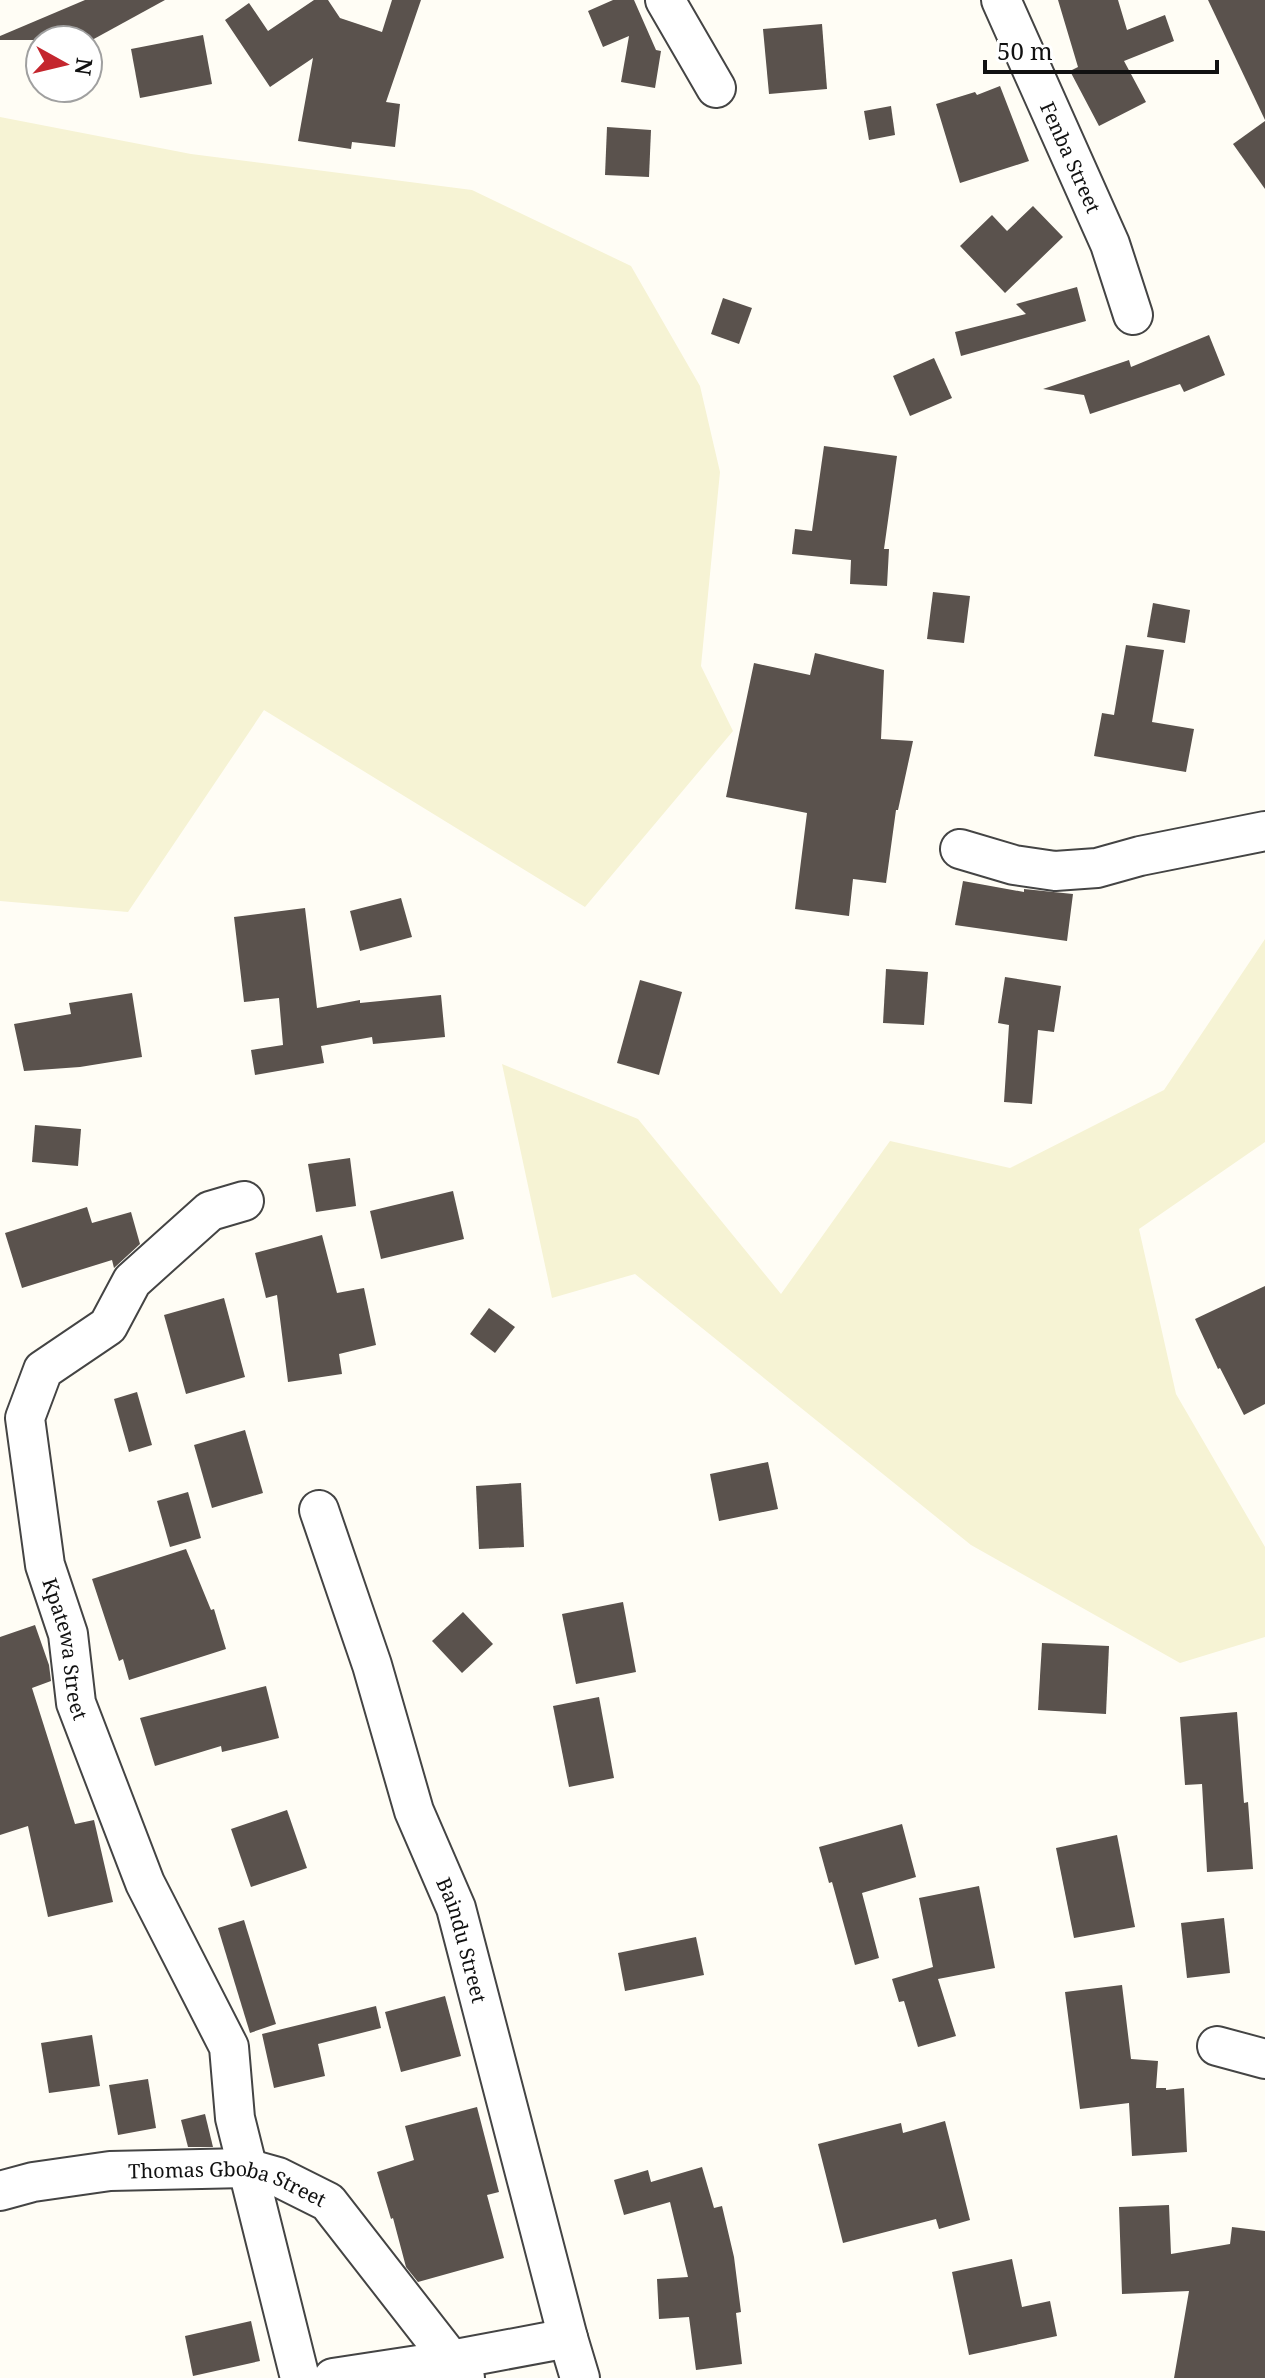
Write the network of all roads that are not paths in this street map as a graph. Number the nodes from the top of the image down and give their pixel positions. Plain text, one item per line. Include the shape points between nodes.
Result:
1 (665, 0) edge
2 (1001, 0) edge
3 (716, 88) dead end
4 (1133, 315) dead end
5 (1265, 831) edge
6 (960, 849) dead end
7 (244, 1201) dead end
8 (319, 1510) dead end
9 (1217, 2046) dead end
10 (1265, 2059) edge
11 (246, 2168) junction
12 (0, 2191) edge
13 (568, 2338) junction
14 (458, 2369) edge
15 (300, 2378) edge
16 (333, 2378) edge
17 (580, 2378) edge

1 - 3 street
2 - 4 street, Fenba Street via 1110,244
5 - 6 street via 1097,868 1055,871
7 - 11 street, Kpatewa Street via 210,1211 132,1281 108,1326 43,1370 25,1418 45,1565 68,1634 76,1703 145,1883 229,2047
8 - 13 street, Baindu Street via 414,1811 456,1908
9 - 10 street
11 - 12 street, Thomas Gboba Street via 110,2171
11 - 14 street, Thomas Gboba Street via 328,2202
11 - 15 street, Kpatewa Street
13 - 14 street
13 - 17 street, Baindu Street
14 - 16 street

